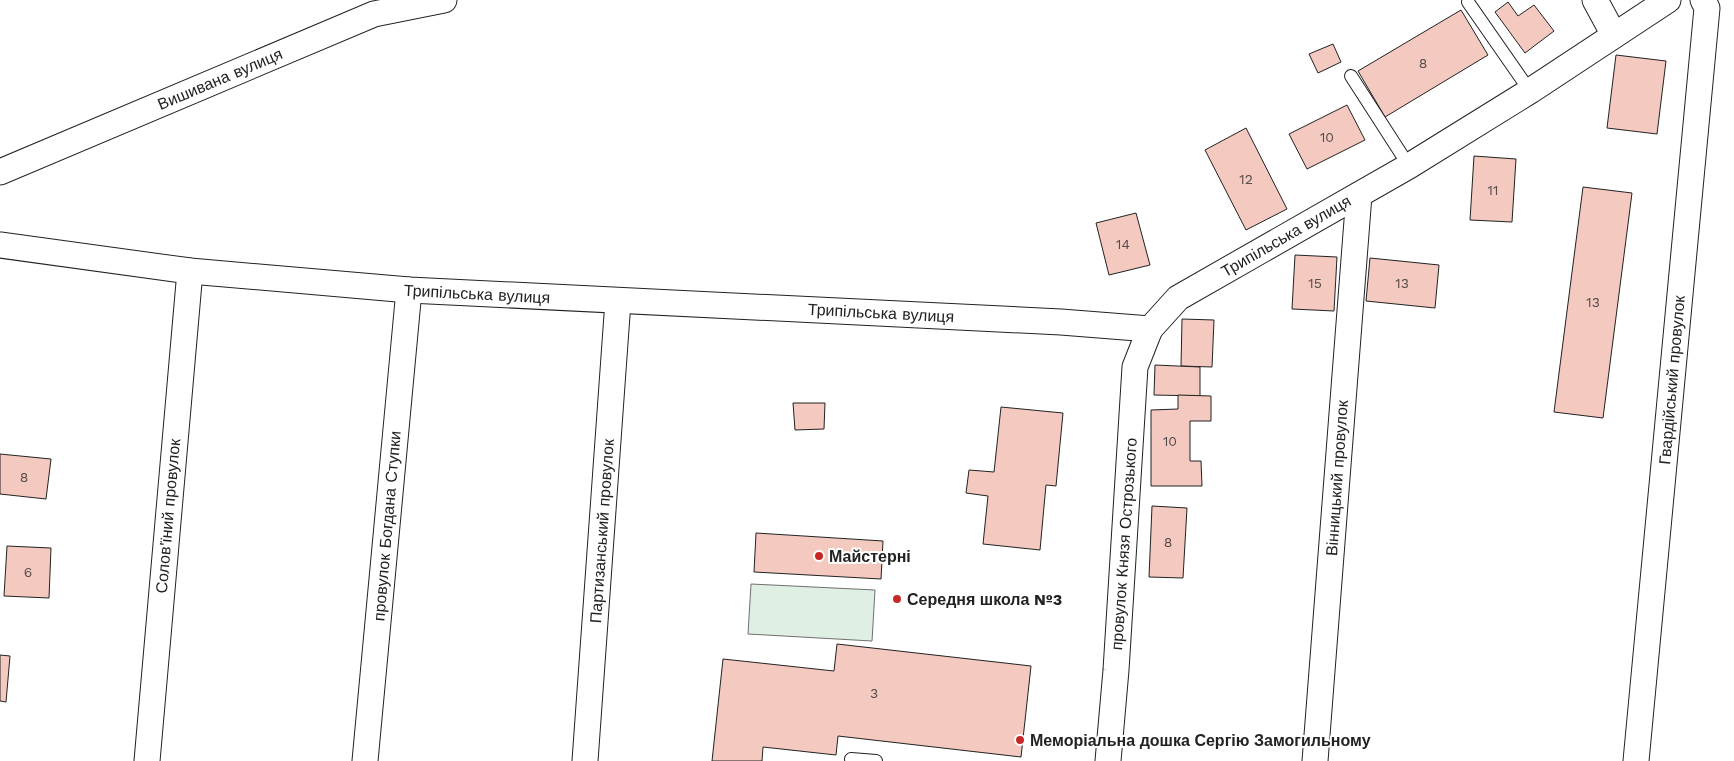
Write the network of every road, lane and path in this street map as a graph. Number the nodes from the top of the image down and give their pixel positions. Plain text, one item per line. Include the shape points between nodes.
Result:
1 (444, 0) edge
2 (1595, 0) edge
3 (1668, 0) edge
4 (1703, 0) edge
5 (1468, 2) dead end
6 (1614, 35) junction
7 (1351, 76) dead end
8 (1530, 91) junction
9 (1409, 166) junction
10 (0, 172) edge
11 (1359, 195) junction
12 (0, 245) edge
13 (190, 271) junction
14 (409, 290) junction
15 (618, 301) junction
16 (1150, 329) junction
17 (851, 758) dead end
18 (147, 761) edge
19 (365, 761) edge
20 (585, 761) edge
21 (876, 761) edge
22 (1108, 761) edge
23 (1316, 761) edge
24 (1636, 761) edge

1 - 10 street, Вишивана вулиця via 374,14
2 - 6 street
3 - 6 street, Трипільська вулиця
4 - 24 street, Гвардійський провулок via 1707,8
5 - 8 lane
6 - 8 street, Трипільська вулиця
7 - 9 lane
8 - 9 street, Трипільська вулиця
9 - 11 street, Трипільська вулиця
11 - 16 street, Трипільська вулиця via 1178,298
11 - 23 street, Вінницький провулок
12 - 13 street, Трипільська вулиця
13 - 14 street, Трипільська вулиця
13 - 18 street, Солов'їний провулок
14 - 15 street, Трипільська вулиця
14 - 19 street, провулок Богдана Ступки
15 - 16 street, Трипільська вулиця
15 - 20 street, Партизанський провулок
16 - 22 street, провулок Князя Острозького via 1135,367
17 - 21 lane

